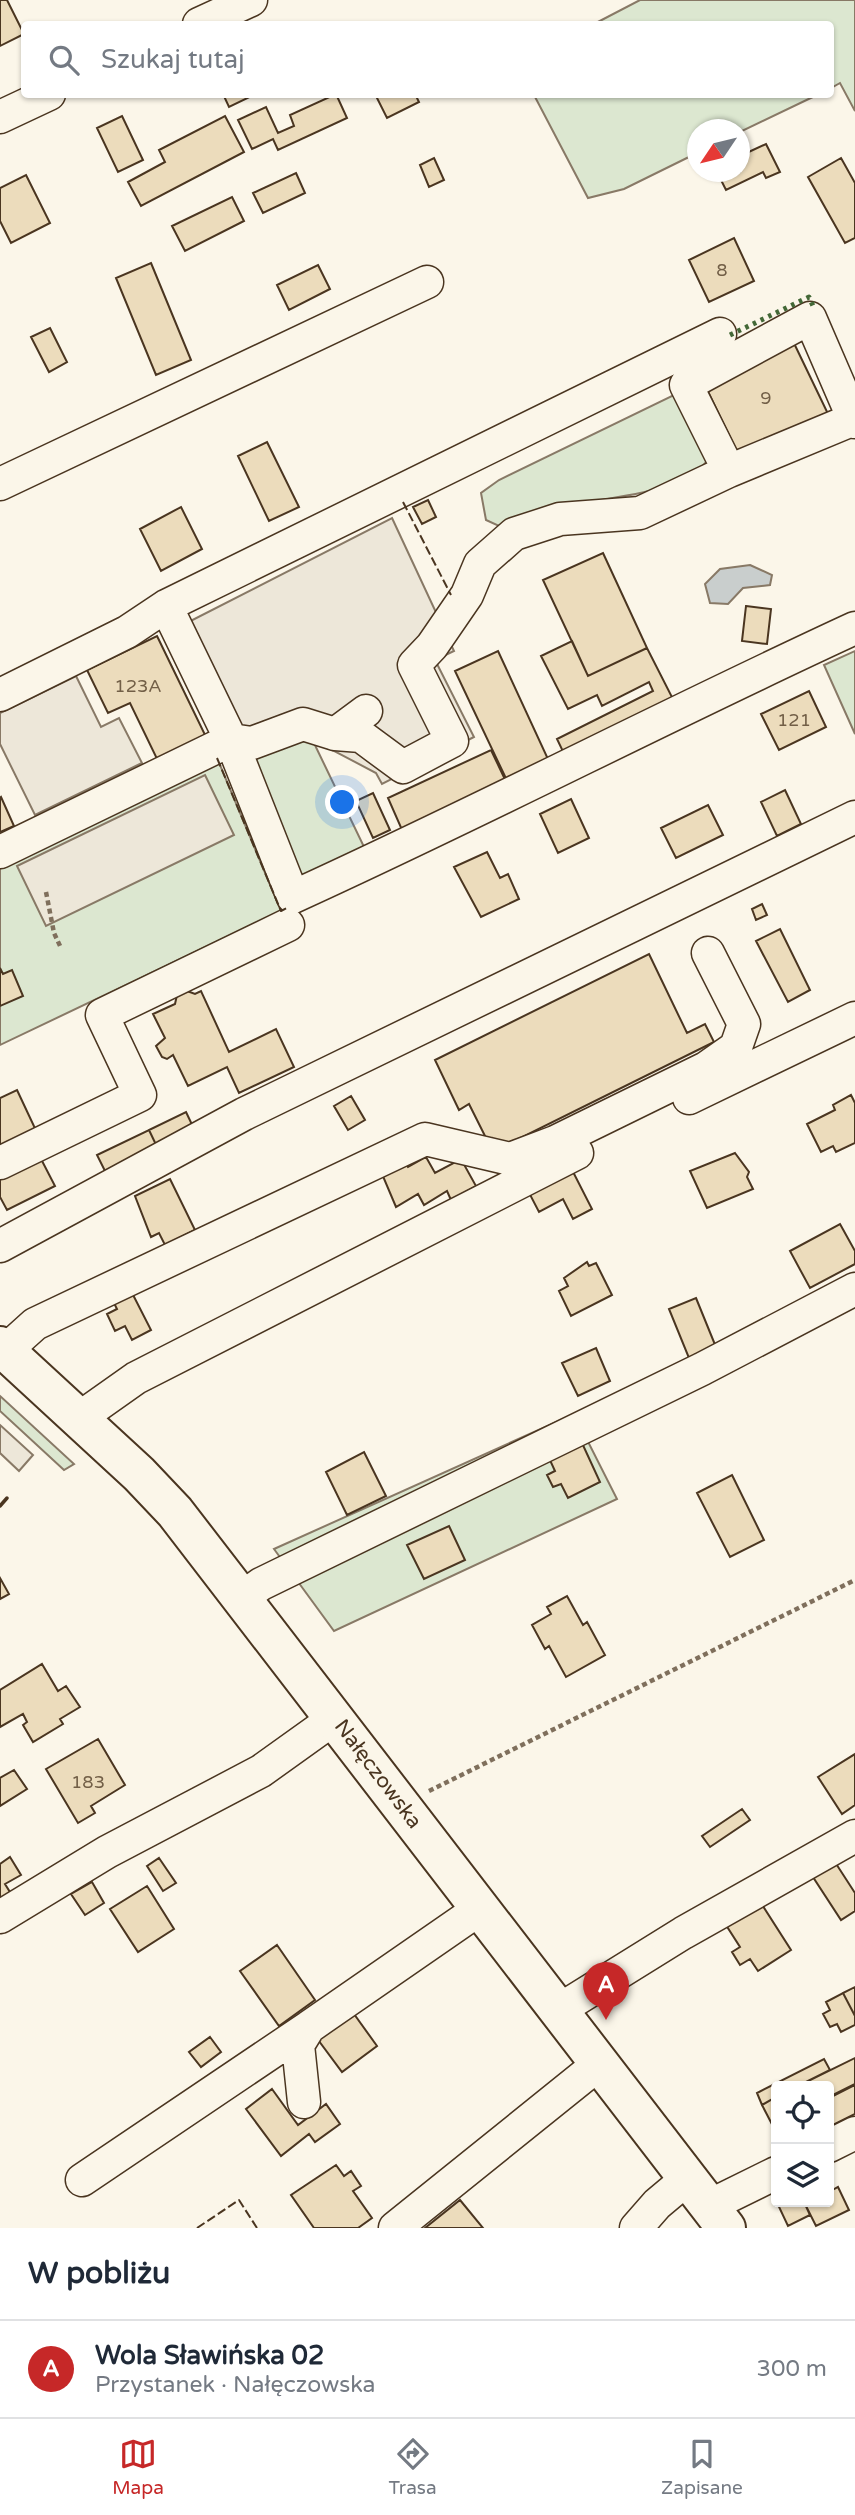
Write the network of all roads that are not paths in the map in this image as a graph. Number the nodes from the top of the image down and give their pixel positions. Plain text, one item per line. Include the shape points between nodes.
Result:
1 (251, 0) edge
2 (206, 21) edge
3 (40, 98) edge
4 (0, 117) edge
5 (428, 282) dead end
6 (720, 334) dead end
7 (854, 421) edge
8 (729, 471) junction
9 (0, 484) edge
10 (240, 592) dead end
11 (170, 614) junction
12 (855, 628) edge
13 (0, 695) edge
14 (366, 711) dead end
15 (335, 734) junction
16 (231, 740) junction
17 (855, 817) edge
18 (0, 852) edge
19 (288, 925) dead end
20 (708, 953) dead end
21 (855, 1018) edge
22 (0, 1163) edge
23 (0, 1246) edge
24 (855, 1289) edge
25 (3, 1349) edge
26 (78, 1419) junction
27 (243, 1597) junction
28 (335, 1718) junction
29 (855, 1836) edge
30 (481, 1908) junction
31 (0, 1917) edge
32 (559, 2010) junction
33 (309, 2027) junction
34 (600, 2063) junction
35 (304, 2102) dead end
36 (855, 2133) edge
37 (833, 2144) edge
38 (771, 2174) edge
39 (82, 2180) dead end
40 (708, 2204) edge
41 (395, 2228) edge
42 (636, 2228) edge

1 - 2 street
3 - 4 street
5 - 9 street
6 - 11 street
7 - 8 street
7 - 8 street via 810,318 686,385
8 - 15 street via 640,513 560,519 514,534 480,564 467,595 414,665 452,741 403,766 361,736
10 - 11 street
11 - 13 street
11 - 16 street
12 - 16 street via 293,897
14 - 15 street
15 - 16 street via 303,724 252,743
16 - 18 street
17 - 23 street via 244,1114
19 - 22 street via 102,1015 140,1095
20 - 25 street via 744,1024 736,1047 706,1068 555,1142 509,1159 425,1139 35,1324
21 - 26 street via 474,1204 136,1378
24 - 27 street via 690,1375 261,1584
25 - 26 main road, Nałęczowska
26 - 27 main road, Nałęczowska via 163,1498
27 - 28 main road, Nałęczowska
28 - 30 main road, Nałęczowska
28 - 31 street via 261,1771 107,1852
29 - 32 street via 683,1933
30 - 32 main road, Nałęczowska
30 - 33 street
32 - 34 main road, Nałęczowska
33 - 35 street via 299,2045
33 - 39 street
34 - 40 main road, Nałęczowska
34 - 41 street
36 - 37 street
38 - 40 street
40 - 42 street via 657,2204

